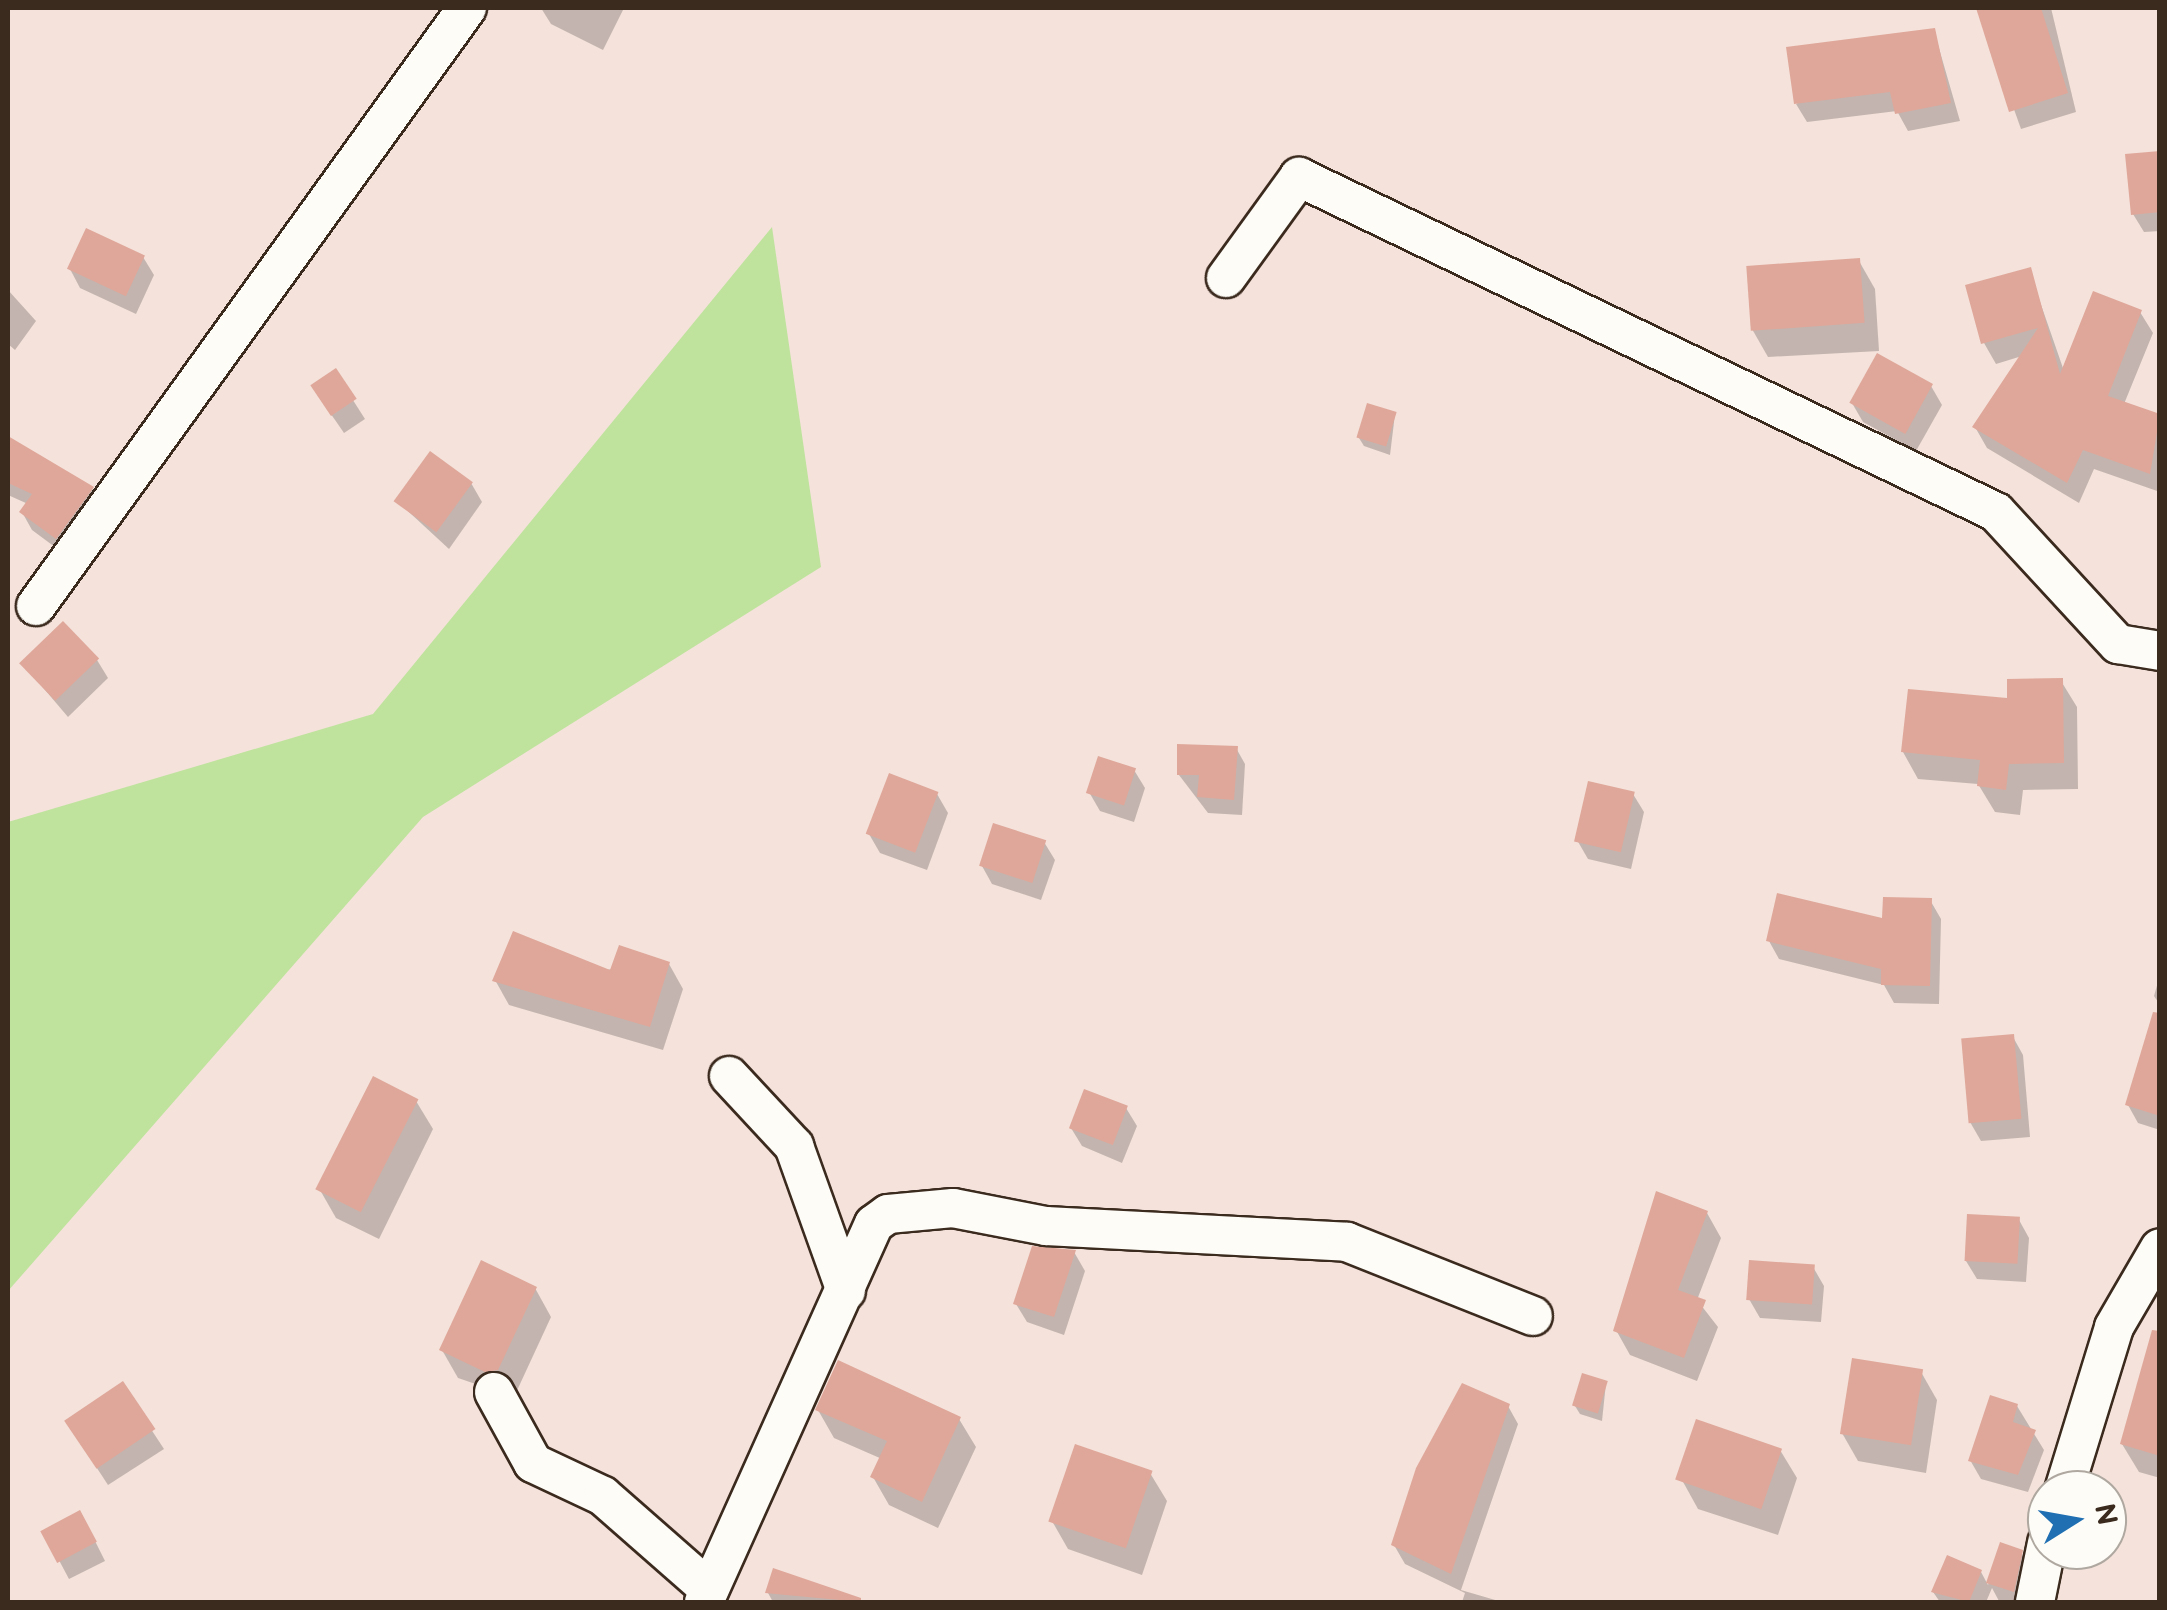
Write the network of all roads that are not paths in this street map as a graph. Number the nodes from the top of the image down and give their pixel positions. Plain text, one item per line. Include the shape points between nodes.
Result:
1 (467, 8) edge
2 (1226, 278) dead end
3 (36, 606) dead end
4 (2160, 651) edge
5 (729, 1076) dead end
6 (2160, 1248) edge
7 (846, 1291) junction
8 (1533, 1316) dead end
9 (494, 1392) dead end
10 (2070, 1470) edge
11 (2042, 1570) edge
12 (707, 1596) edge
13 (2035, 1602) edge

1 - 3 street
2 - 4 street via 1299,177 1996,512 2118,644
5 - 7 street via 794,1146
6 - 10 street via 2114,1327
7 - 8 street via 874,1224 903,1210 953,1208 1046,1226 1346,1242
7 - 12 street
9 - 12 street via 534,1463 604,1496
11 - 13 street

